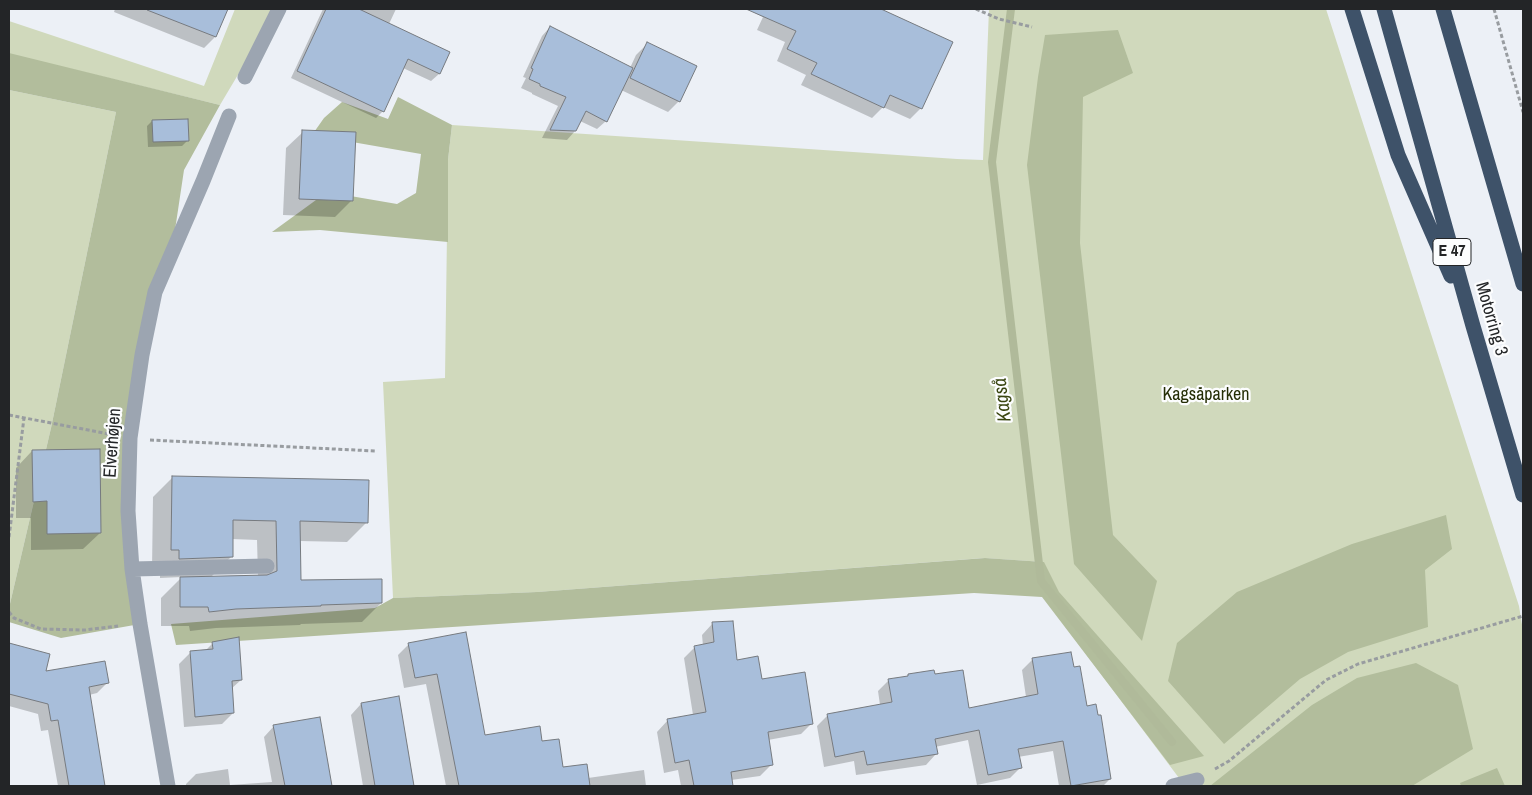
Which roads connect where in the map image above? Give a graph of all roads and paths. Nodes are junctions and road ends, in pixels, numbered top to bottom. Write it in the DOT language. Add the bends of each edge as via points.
graph roads {
  1 [pos="279,9"];
  2 [pos="976,9"];
  3 [pos="1352,9"];
  4 [pos="1384,9"];
  5 [pos="1443,9"];
  6 [pos="1494,9"];
  7 [pos="1032,27"];
  8 [pos="245,77"];
  9 [pos="1523,112"];
  10 [pos="229,116"];
  11 [pos="1523,284"];
  12 [pos="1473,326"];
  13 [pos="9,415"];
  14 [pos="24,418"];
  15 [pos="130,438"];
  16 [pos="375,451"];
  17 [pos="1523,495"];
  18 [pos="9,537"];
  19 [pos="267,566"];
  20 [pos="132,568"];
  21 [pos="9,612"];
  22 [pos="1523,616"];
  23 [pos="140,624"];
  24 [pos="1229,761"];
  25 [pos="1197,780"];
  26 [pos="168,786"];
  27 [pos="1173,786"];
  1 -- 8 [label="street"];
  2 -- 7 [label="path"];
  3 -- 12 [label="highway" via="1398,156"];
  4 -- 12 [label="highway, Motorring 3 / E 47"];
  5 -- 11 [label="highway"];
  6 -- 9 [label="path"];
  10 -- 15 [label="street, Elverhøjen" via="155,292"];
  12 -- 17 [label="highway, Motorring 3 / E 47"];
  13 -- 14 [label="path"];
  14 -- 15 [label="path"];
  14 -- 18 [label="path"];
  15 -- 16 [label="path"];
  15 -- 20 [label="street, Elverhøjen" via="128,511"];
  19 -- 20 [label="street"];
  20 -- 23 [label="street, Elverhøjen"];
  21 -- 23 [label="path" via="14,618 41,629 85,630"];
  22 -- 24 [label="path" via="1358,664 1326,680"];
  23 -- 26 [label="street, Elverhøjen"];
  25 -- 27 [label="street"];
}
